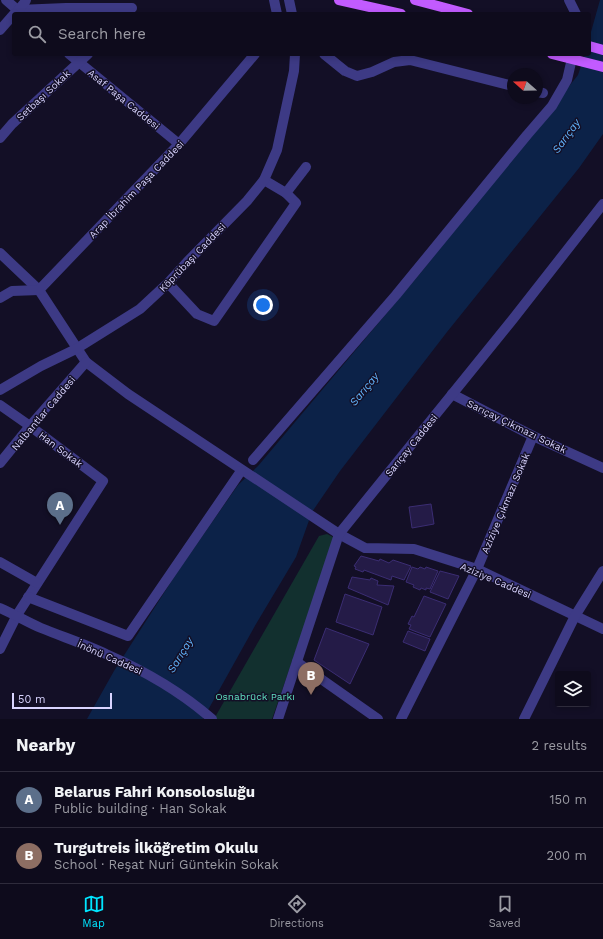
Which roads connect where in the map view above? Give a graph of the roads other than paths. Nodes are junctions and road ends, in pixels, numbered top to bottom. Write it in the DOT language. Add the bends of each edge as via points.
graph roads {
  1 [pos="6,0"];
  2 [pos="26,0"];
  3 [pos="274,0"];
  4 [pos="289,0"];
  5 [pos="339,0"];
  6 [pos="415,0"];
  7 [pos="569,0"];
  8 [pos="129,11"];
  9 [pos="16,12"];
  10 [pos="18,12"];
  11 [pos="27,12"];
  12 [pos="277,12"];
  13 [pos="292,12"];
  14 [pos="392,12"];
  15 [pos="460,12"];
  16 [pos="575,12"];
  17 [pos="12,18"];
  18 [pos="0,30"];
  19 [pos="591,47"];
  20 [pos="603,50"];
  21 [pos="71,56"];
  22 [pos="86,56"];
  23 [pos="253,56"];
  24 [pos="295,56"];
  25 [pos="326,56"];
  26 [pos="560,56"];
  27 [pos="572,56"];
  28 [pos="79,63"];
  29 [pos="603,67"];
  30 [pos="507,84"];
  31 [pos="0,138"];
  32 [pos="179,144"];
  33 [pos="306,167"];
  34 [pos="264,180"];
  35 [pos="286,193"];
  36 [pos="602,207"];
  37 [pos="0,253"];
  38 [pos="168,283"];
  39 [pos="39,290"];
  40 [pos="0,298"];
  41 [pos="76,349"];
  42 [pos="86,362"];
  43 [pos="0,390"];
  44 [pos="452,394"];
  45 [pos="0,405"];
  46 [pos="30,426"];
  47 [pos="533,436"];
  48 [pos="253,460"];
  49 [pos="0,463"];
  50 [pos="603,468"];
  51 [pos="241,471"];
  52 [pos="339,534"];
  53 [pos="0,562"];
  54 [pos="477,569"];
  55 [pos="603,571"];
  56 [pos="37,583"];
  57 [pos="28,597"];
  58 [pos="0,608"];
  59 [pos="16,616"];
  60 [pos="576,616"];
  61 [pos="603,629"];
  62 [pos="0,649"];
  63 [pos="297,662"];
  64 [pos="212,719"];
  65 [pos="278,719"];
  66 [pos="378,719"];
  67 [pos="401,719"];
  68 [pos="524,719"];
  1 -- 9 [label="street"];
  2 -- 10 [label="street"];
  3 -- 12 [label="street"];
  4 -- 13 [label="street"];
  5 -- 14 [label="main road"];
  6 -- 15 [label="main road"];
  7 -- 16 [label="street"];
  8 -- 11 [label="street" via="66,8"];
  17 -- 18 [label="street"];
  19 -- 20 [label="main road"];
  21 -- 28 [label="street, Asaf Paşa Caddesi"];
  22 -- 28 [label="street, Setbaşı Sokak"];
  23 -- 32 [label="street, Arap İbrahim Paşa Caddesi"];
  24 -- 34 [label="street, Köprübaşı Caddesi" via="277,150"];
  25 -- 30 [label="street" via="345,71 357,76 394,62 410,60"];
  26 -- 29 [label="main road, bridge"];
  27 -- 48 [label="street" via="567,80 552,106 396,295"];
  28 -- 31 [label="street, Setbaşı Sokak"];
  28 -- 32 [label="street, Asaf Paşa Caddesi"];
  32 -- 39 [label="street, Arap İbrahim Paşa Caddesi"];
  33 -- 35 [label="street"];
  34 -- 35 [label="street"];
  34 -- 38 [label="street, Köprübaşı Caddesi"];
  35 -- 38 [label="street" via="296,203 214,321 197,314"];
  36 -- 44 [label="street, Sarıçay Caddesi"];
  37 -- 39 [label="street, Aziziye Caddesi"];
  38 -- 41 [label="street, Köprübaşı Caddesi" via="140,309"];
  39 -- 40 [label="street" via="12,291"];
  39 -- 41 [label="street, Aziziye Caddesi"];
  41 -- 42 [label="street, Aziziye Caddesi"];
  41 -- 43 [label="street, Köprübaşı Caddesi"];
  42 -- 46 [label="street, Nalbantlar Caddesi"];
  42 -- 52 [label="street, Aziziye Caddesi" via="134,398"];
  44 -- 47 [label="street, Sarıçay Çıkmazı Sokak"];
  44 -- 52 [label="street, Sarıçay Caddesi"];
  45 -- 46 [label="street, Han Sokak"];
  46 -- 49 [label="street, Nalbantlar Caddesi"];
  46 -- 56 [label="street, Han Sokak" via="103,481"];
  47 -- 50 [label="street, Sarıçay Çıkmazı Sokak"];
  47 -- 54 [label="street, Aziziye Çıkmazı Sokak"];
  51 -- 57 [label="street" via="128,636"];
  52 -- 54 [label="street, Aziziye Caddesi" via="365,548 414,549"];
  52 -- 63 [label="street, Sarıçay Caddesi"];
  53 -- 56 [label="street"];
  54 -- 60 [label="street, Aziziye Caddesi"];
  54 -- 67 [label="street, Aziziye Çıkmazı Sokak"];
  55 -- 60 [label="street"];
  56 -- 57 [label="street"];
  57 -- 59 [label="street"];
  58 -- 59 [label="street, İnönü Caddesi"];
  59 -- 62 [label="street"];
  59 -- 64 [label="street, İnönü Caddesi" via="106,653 144,672 188,699"];
  60 -- 61 [label="street, Aziziye Caddesi"];
  60 -- 68 [label="street"];
  63 -- 65 [label="street, Sarıçay Caddesi"];
  63 -- 66 [label="street"];
}
